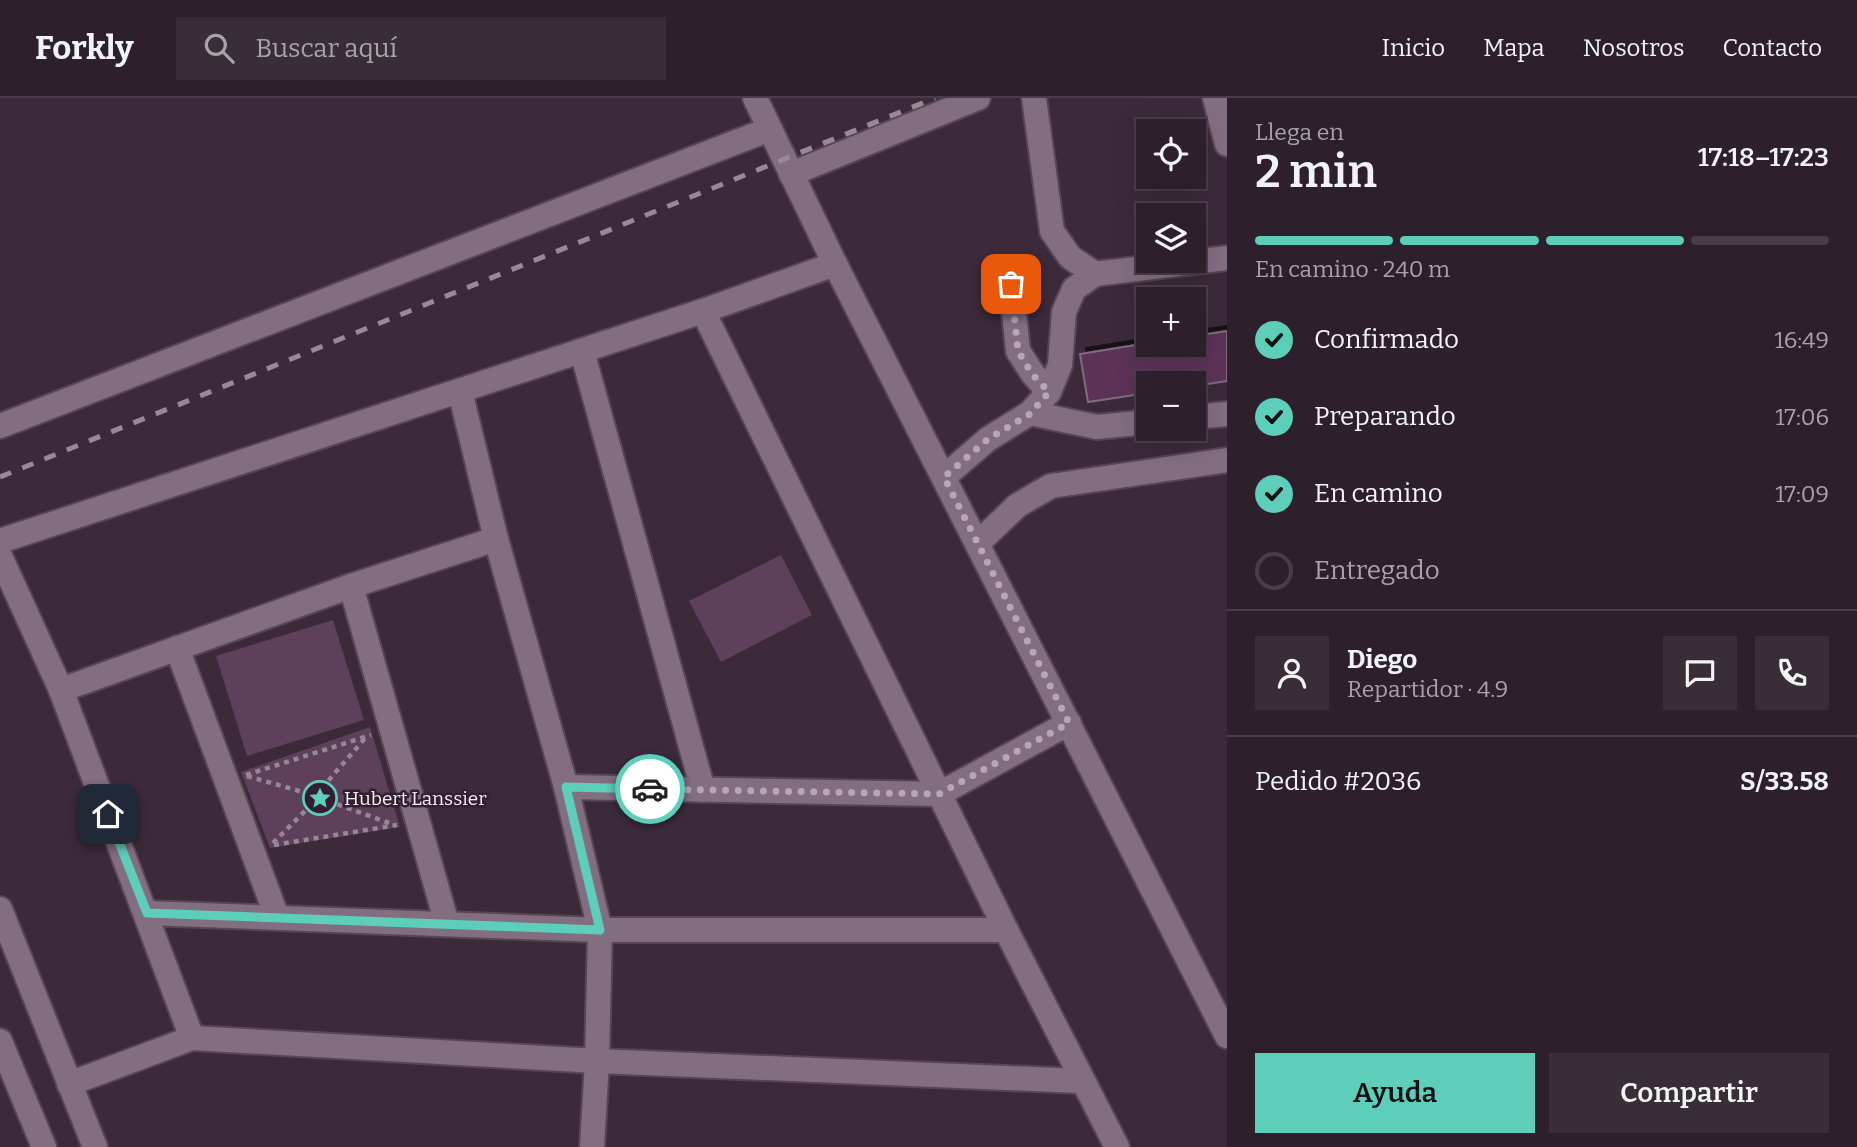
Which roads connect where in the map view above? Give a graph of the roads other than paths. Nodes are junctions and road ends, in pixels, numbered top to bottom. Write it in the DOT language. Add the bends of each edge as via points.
graph roads {
  1 [pos="755,98"];
  2 [pos="978,98"];
  3 [pos="1034,98"];
  4 [pos="1215,98"];
  5 [pos="770,129"];
  6 [pos="1227,144"];
  7 [pos="791,174"];
  8 [pos="1227,258"];
  9 [pos="835,264"];
  10 [pos="1096,274"];
  11 [pos="1011,284"];
  12 [pos="703,311"];
  13 [pos="582,351"];
  14 [pos="460,391"];
  15 [pos="1049,392"];
  16 [pos="1030,414"];
  17 [pos="1227,414"];
  18 [pos="1206,416"];
  19 [pos="1136,423"];
  20 [pos="0,426"];
  21 [pos="1227,460"];
  22 [pos="944,477"];
  23 [pos="496,539"];
  24 [pos="0,541"];
  25 [pos="978,543"];
  26 [pos="0,556"];
  27 [pos="351,586"];
  28 [pos="177,648"];
  29 [pos="61,690"];
  30 [pos="1069,723"];
  31 [pos="566,787"];
  32 [pos="703,790"];
  33 [pos="939,794"];
  34 [pos="0,909"];
  35 [pos="147,913"];
  36 [pos="277,917"];
  37 [pos="447,924"];
  38 [pos="600,930"];
  39 [pos="1006,930"];
  40 [pos="1227,1036"];
  41 [pos="192,1038"];
  42 [pos="0,1041"];
  43 [pos="597,1061"];
  44 [pos="1082,1081"];
  45 [pos="69,1084"];
  46 [pos="44,1147"];
  47 [pos="95,1147"];
  48 [pos="592,1147"];
  49 [pos="1117,1147"];
  1 -- 5 [label="street"];
  2 -- 7 [label="street"];
  3 -- 10 [label="street" via="1052,231 1070,257"];
  4 -- 6 [label="street"];
  5 -- 7 [label="street"];
  5 -- 20 [label="street"];
  7 -- 9 [label="street"];
  8 -- 10 [label="street"];
  9 -- 12 [label="street"];
  9 -- 22 [label="street"];
  10 -- 15 [label="street" via="1074,289 1064,312 1060,365"];
  11 -- 15 [label="street" via="1018,351"];
  12 -- 13 [label="street"];
  12 -- 33 [label="street"];
  13 -- 14 [label="street"];
  13 -- 32 [label="street"];
  14 -- 23 [label="street"];
  14 -- 24 [label="street"];
  15 -- 16 [label="street"];
  16 -- 19 [label="street" via="1097,427"];
  16 -- 22 [label="street" via="988,439"];
  17 -- 18 [label="street"];
  21 -- 25 [label="street" via="1051,486 1018,505"];
  22 -- 25 [label="street"];
  23 -- 27 [label="street"];
  23 -- 31 [label="street"];
  25 -- 30 [label="street"];
  26 -- 29 [label="street"];
  27 -- 28 [label="street"];
  27 -- 37 [label="street" via="391,728 406,823"];
  28 -- 29 [label="street"];
  28 -- 36 [label="street" via="236,778"];
  29 -- 35 [label="street"];
  30 -- 33 [label="street"];
  30 -- 40 [label="street"];
  31 -- 32 [label="street"];
  31 -- 38 [label="street"];
  32 -- 33 [label="street"];
  33 -- 39 [label="street"];
  34 -- 45 [label="street"];
  35 -- 36 [label="street"];
  35 -- 41 [label="street"];
  36 -- 37 [label="street"];
  37 -- 38 [label="street"];
  38 -- 39 [label="street"];
  38 -- 43 [label="street"];
  39 -- 44 [label="street"];
  41 -- 43 [label="street"];
  41 -- 45 [label="street"];
  42 -- 46 [label="street"];
  43 -- 44 [label="street"];
  43 -- 48 [label="street"];
  44 -- 49 [label="street"];
  45 -- 47 [label="street"];
}
